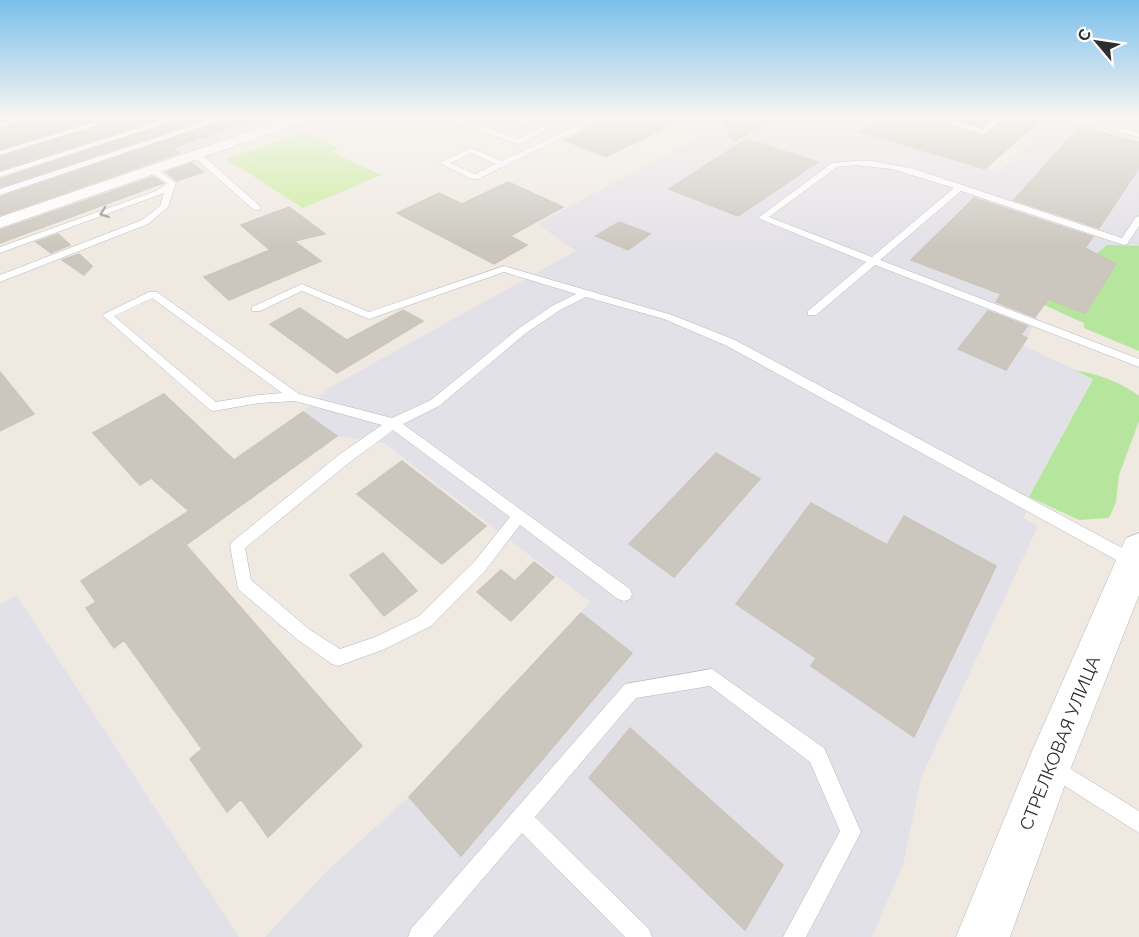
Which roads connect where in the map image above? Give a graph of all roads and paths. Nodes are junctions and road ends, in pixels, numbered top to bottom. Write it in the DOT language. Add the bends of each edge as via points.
graph roads {
  1 [pos="45,161"];
  2 [pos="95,161"];
  3 [pos="178,161"];
  4 [pos="204,161"];
  5 [pos="448,161"];
  6 [pos="495,161"];
  7 [pos="509,161"];
  8 [pos="502,164"];
  9 [pos="153,170"];
  10 [pos="0,175"];
  11 [pos="172,183"];
  12 [pos="959,188"];
  13 [pos="0,192"];
  14 [pos="257,208"];
  15 [pos="1139,219"];
  16 [pos="0,223"];
  17 [pos="0,250"];
  18 [pos="874,261"];
  19 [pos="0,279"];
  20 [pos="585,293"];
  21 [pos="256,309"];
  22 [pos="812,313"];
  23 [pos="1139,363"];
  24 [pos="295,398"];
  25 [pos="393,423"];
  26 [pos="518,517"];
  27 [pos="1137,556"];
  28 [pos="624,594"];
  29 [pos="1049,765"];
  30 [pos="521,818"];
  31 [pos="1139,823"];
  32 [pos="990,933"];
  33 [pos="419,937"];
  34 [pos="641,937"];
  35 [pos="794,937"];
  1 -- 10 [label="lane"];
  2 -- 13 [label="lane"];
  3 -- 9 [label="street"];
  4 -- 14 [label="lane"];
  5 -- 8 [label="lane" via="443,163 475,177"];
  6 -- 8 [label="lane"];
  7 -- 8 [label="lane"];
  9 -- 11 [label="lane"];
  9 -- 16 [label="street"];
  11 -- 17 [label="lane, one-way" via="159,193"];
  11 -- 19 [label="lane" via="164,207 145,222"];
  12 -- 15 [label="lane" via="1124,242"];
  12 -- 18 [label="lane"];
  12 -- 18 [label="lane" via="926,175 882,165 846,163 835,165 762,218"];
  18 -- 22 [label="lane"];
  18 -- 23 [label="lane"];
  20 -- 21 [label="lane" via="504,269 369,316 302,287"];
  20 -- 25 [label="lane" via="522,331 435,403"];
  20 -- 27 [label="lane" via="668,317 731,344"];
  24 -- 24 [label="lane" via="153,294 107,315 214,407"];
  24 -- 25 [label="lane"];
  25 -- 26 [label="lane"];
  25 -- 26 [label="lane" via="237,546 244,584 304,635 338,658 425,621 479,567"];
  26 -- 28 [label="lane"];
  27 -- 29 [label="street, СТРЕЛКОВАЯ УЛИЦА"];
  29 -- 31 [label="lane"];
  29 -- 32 [label="street, СТРЕЛКОВАЯ УЛИЦА"];
  30 -- 33 [label="lane"];
  30 -- 34 [label="lane"];
  30 -- 35 [label="lane" via="631,690 712,677 817,755 851,832"];
}
